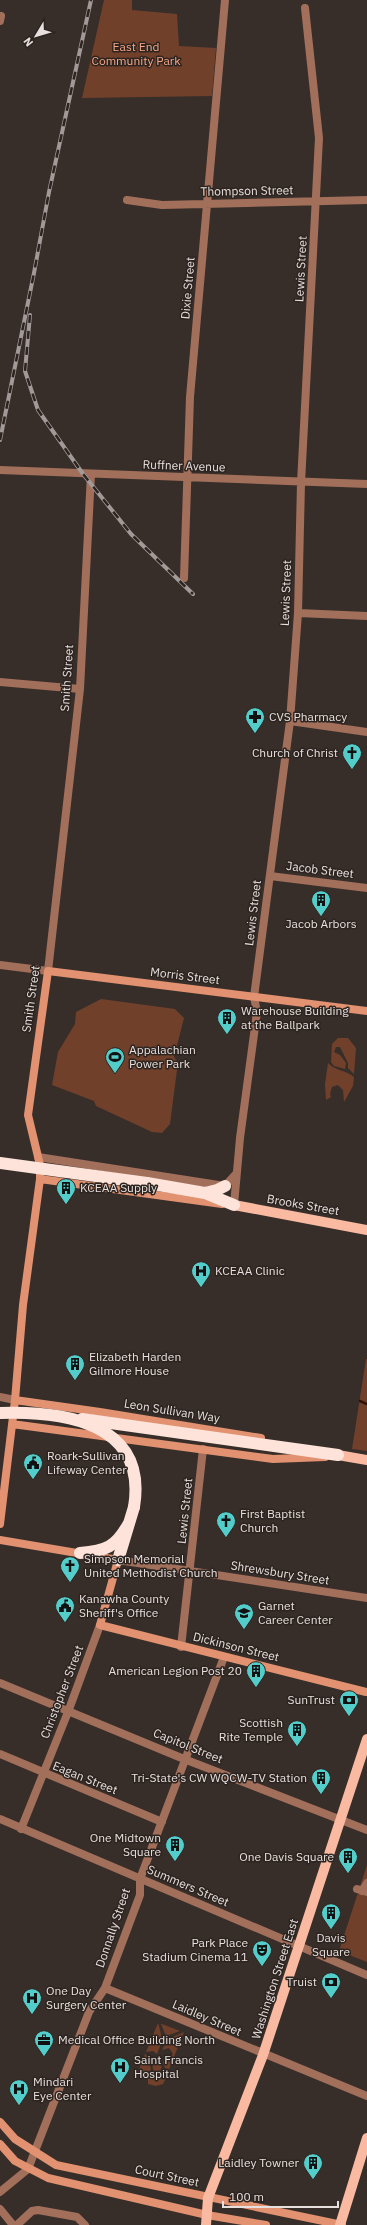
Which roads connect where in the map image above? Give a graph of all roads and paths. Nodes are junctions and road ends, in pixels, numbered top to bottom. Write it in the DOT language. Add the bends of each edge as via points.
graph roads {
  1 [pos="225,0"];
  2 [pos="305,8"];
  3 [pos="127,200"];
  4 [pos="367,200"];
  5 [pos="317,201"];
  6 [pos="208,203"];
  7 [pos="0,470"];
  8 [pos="90,474"];
  9 [pos="186,479"];
  10 [pos="301,483"];
  11 [pos="367,484"];
  12 [pos="184,578"];
  13 [pos="298,613"];
  14 [pos="367,616"];
  15 [pos="0,682"];
  16 [pos="80,689"];
  17 [pos="290,721"];
  18 [pos="367,732"];
  19 [pos="270,876"];
  20 [pos="367,888"];
  21 [pos="0,965"];
  22 [pos="48,971"];
  23 [pos="254,996"];
  24 [pos="367,1011"];
  25 [pos="38,1157"];
  26 [pos="0,1163"];
  27 [pos="236,1174"];
  28 [pos="40,1179"];
  29 [pos="224,1186"];
  30 [pos="205,1193"];
  31 [pos="234,1206"];
  32 [pos="367,1230"];
  33 [pos="0,1398"];
  34 [pos="14,1400"];
  35 [pos="0,1407"];
  36 [pos="26,1412"];
  37 [pos="0,1413"];
  38 [pos="72,1418"];
  39 [pos="12,1424"];
  40 [pos="203,1449"];
  41 [pos="338,1455"];
  42 [pos="367,1460"];
  43 [pos="128,1523"];
  44 [pos="0,1524"];
  45 [pos="0,1540"];
  46 [pos="80,1553"];
  47 [pos="118,1560"];
  48 [pos="190,1571"];
  49 [pos="367,1598"];
  50 [pos="100,1625"];
  51 [pos="181,1647"];
  52 [pos="224,1657"];
  53 [pos="0,1683"];
  54 [pos="367,1692"];
  55 [pos="68,1712"];
  56 [pos="367,1739"];
  57 [pos="0,1754"];
  58 [pos="184,1759"];
  59 [pos="43,1774"];
  60 [pos="340,1818"];
  61 [pos="0,1819"];
  62 [pos="162,1822"];
  63 [pos="21,1829"];
  64 [pos="367,1830"];
  65 [pos="140,1879"];
  66 [pos="367,1883"];
  67 [pos="362,1891"];
  68 [pos="300,1946"];
  69 [pos="367,1975"];
  70 [pos="105,1988"];
  71 [pos="263,2055"];
  72 [pos="367,2096"];
  73 [pos="0,2122"];
  74 [pos="367,2138"];
  75 [pos="0,2144"];
  76 [pos="35,2153"];
  77 [pos="28,2169"];
  78 [pos="0,2192"];
  79 [pos="208,2198"];
  80 [pos="0,2209"];
  81 [pos="206,2220"];
  82 [pos="13,2225"];
  83 [pos="17,2225"];
  84 [pos="85,2225"];
  85 [pos="266,2225"];
  86 [pos="341,2225"];
  1 -- 6 [label="street, Dixie Street"];
  2 -- 5 [label="street, Lewis Street" via="319,138"];
  3 -- 6 [label="street, Thompson Street" via="162,205"];
  4 -- 5 [label="street, Thompson Street"];
  5 -- 6 [label="street, Thompson Street"];
  5 -- 10 [label="street, Lewis Street"];
  6 -- 9 [label="street, Dixie Street" via="190,398"];
  7 -- 8 [label="street, Ruffner Avenue"];
  8 -- 9 [label="street, Ruffner Avenue"];
  8 -- 16 [label="street, Smith Street"];
  9 -- 10 [label="street, Ruffner Avenue"];
  9 -- 12 [label="street, Dixie Street"];
  10 -- 11 [label="street, Ruffner Avenue"];
  10 -- 13 [label="street, Lewis Street"];
  13 -- 14 [label="street"];
  13 -- 17 [label="street, Lewis Street"];
  15 -- 16 [label="street"];
  16 -- 22 [label="street, Smith Street"];
  17 -- 18 [label="street"];
  17 -- 19 [label="street, Lewis Street"];
  19 -- 20 [label="street, Jacob Street"];
  19 -- 23 [label="street, Lewis Street"];
  21 -- 22 [label="street, Morris Street"];
  22 -- 23 [label="street, Morris Street"];
  22 -- 25 [label="street, Smith Street" via="28,1115"];
  23 -- 24 [label="street, Morris Street"];
  23 -- 27 [label="street, Lewis Street" via="257,1012"];
  25 -- 28 [label="street, Smith Street"];
  25 -- 29 [label="street"];
  26 -- 30 [label="highway, bridge"];
  27 -- 29 [label="street"];
  27 -- 31 [label="street, Lewis Street"];
  28 -- 31 [label="street"];
  28 -- 34 [label="street, Smith Street" via="23,1305"];
  29 -- 30 [label="highway"];
  30 -- 31 [label="highway"];
  31 -- 32 [label="main road, Brooks Street"];
  33 -- 34 [label="street, Leon Sullivan Way"];
  34 -- 39 [label="street, Smith Street"];
  34 -- 41 [label="street, Leon Sullivan Way" via="297,1444"];
  35 -- 36 [label="highway, bridge"];
  36 -- 37 [label="highway, bridge"];
  36 -- 38 [label="highway, bridge"];
  38 -- 41 [label="highway, bridge"];
  38 -- 43 [label="highway, bridge" via="102,1430 114,1438 125,1449 132,1462 136,1476 134,1506"];
  39 -- 40 [label="street, Leon Sullivan Way"];
  39 -- 44 [label="street, Smith Street"];
  40 -- 41 [label="street, Leon Sullivan Way" via="273,1459"];
  40 -- 48 [label="street, Lewis Street"];
  41 -- 42 [label="main road, Leon Sullivan Way"];
  43 -- 46 [label="highway" via="115,1544 103,1551"];
  43 -- 47 [label="highway"];
  45 -- 46 [label="street, Shrewsbury Street"];
  46 -- 47 [label="street, Shrewsbury Street"];
  47 -- 48 [label="street, Shrewsbury Street"];
  47 -- 50 [label="street, Christopher Street"];
  48 -- 49 [label="street, Shrewsbury Street"];
  48 -- 51 [label="street, Lewis Street"];
  50 -- 51 [label="street, Dickinson Street"];
  50 -- 55 [label="street, Christopher Street"];
  51 -- 52 [label="street, Dickinson Street"];
  52 -- 54 [label="street, Dickinson Street"];
  52 -- 58 [label="street, Donnally Street"];
  53 -- 55 [label="street, Capitol Street"];
  55 -- 58 [label="street, Capitol Street"];
  55 -- 59 [label="street, Christopher Street"];
  56 -- 60 [label="main road, Washington Street East"];
  57 -- 59 [label="street, Eagan Street"];
  58 -- 60 [label="street, Capitol Street"];
  58 -- 62 [label="street, Donnally Street"];
  59 -- 62 [label="street, Eagan Street"];
  59 -- 63 [label="street, Christopher Street"];
  60 -- 64 [label="street, Capitol Street"];
  60 -- 68 [label="main road, Washington Street East"];
  61 -- 63 [label="street, Summers Street"];
  62 -- 65 [label="street, Donnally Street"];
  63 -- 65 [label="street, Summers Street"];
  65 -- 68 [label="street, Summers Street"];
  65 -- 70 [label="street, Donnally Street" via="140,1895"];
  66 -- 67 [label="street"];
  68 -- 69 [label="street, Summers Street"];
  68 -- 71 [label="main road, Washington Street East"];
  70 -- 71 [label="street, Laidley Street"];
  70 -- 76 [label="street, Donnally Street" via="89,2012"];
  71 -- 72 [label="street, Laidley Street"];
  71 -- 79 [label="main road, Washington Street East"];
  73 -- 76 [label="street, Court Street" via="15,2139"];
  74 -- 86 [label="main road"];
  75 -- 77 [label="street" via="15,2161"];
  76 -- 77 [label="street, Donnally Street"];
  76 -- 79 [label="street, Court Street" via="56,2165"];
  77 -- 78 [label="street, Donnally Street"];
  77 -- 81 [label="street" via="48,2178"];
  79 -- 81 [label="main road, Washington Street East"];
  79 -- 86 [label="street, Court Street"];
  80 -- 82 [label="street"];
  81 -- 85 [label="street"];
  83 -- 84 [label="street" via="32,2211 38,2210 77,2217"];
}
